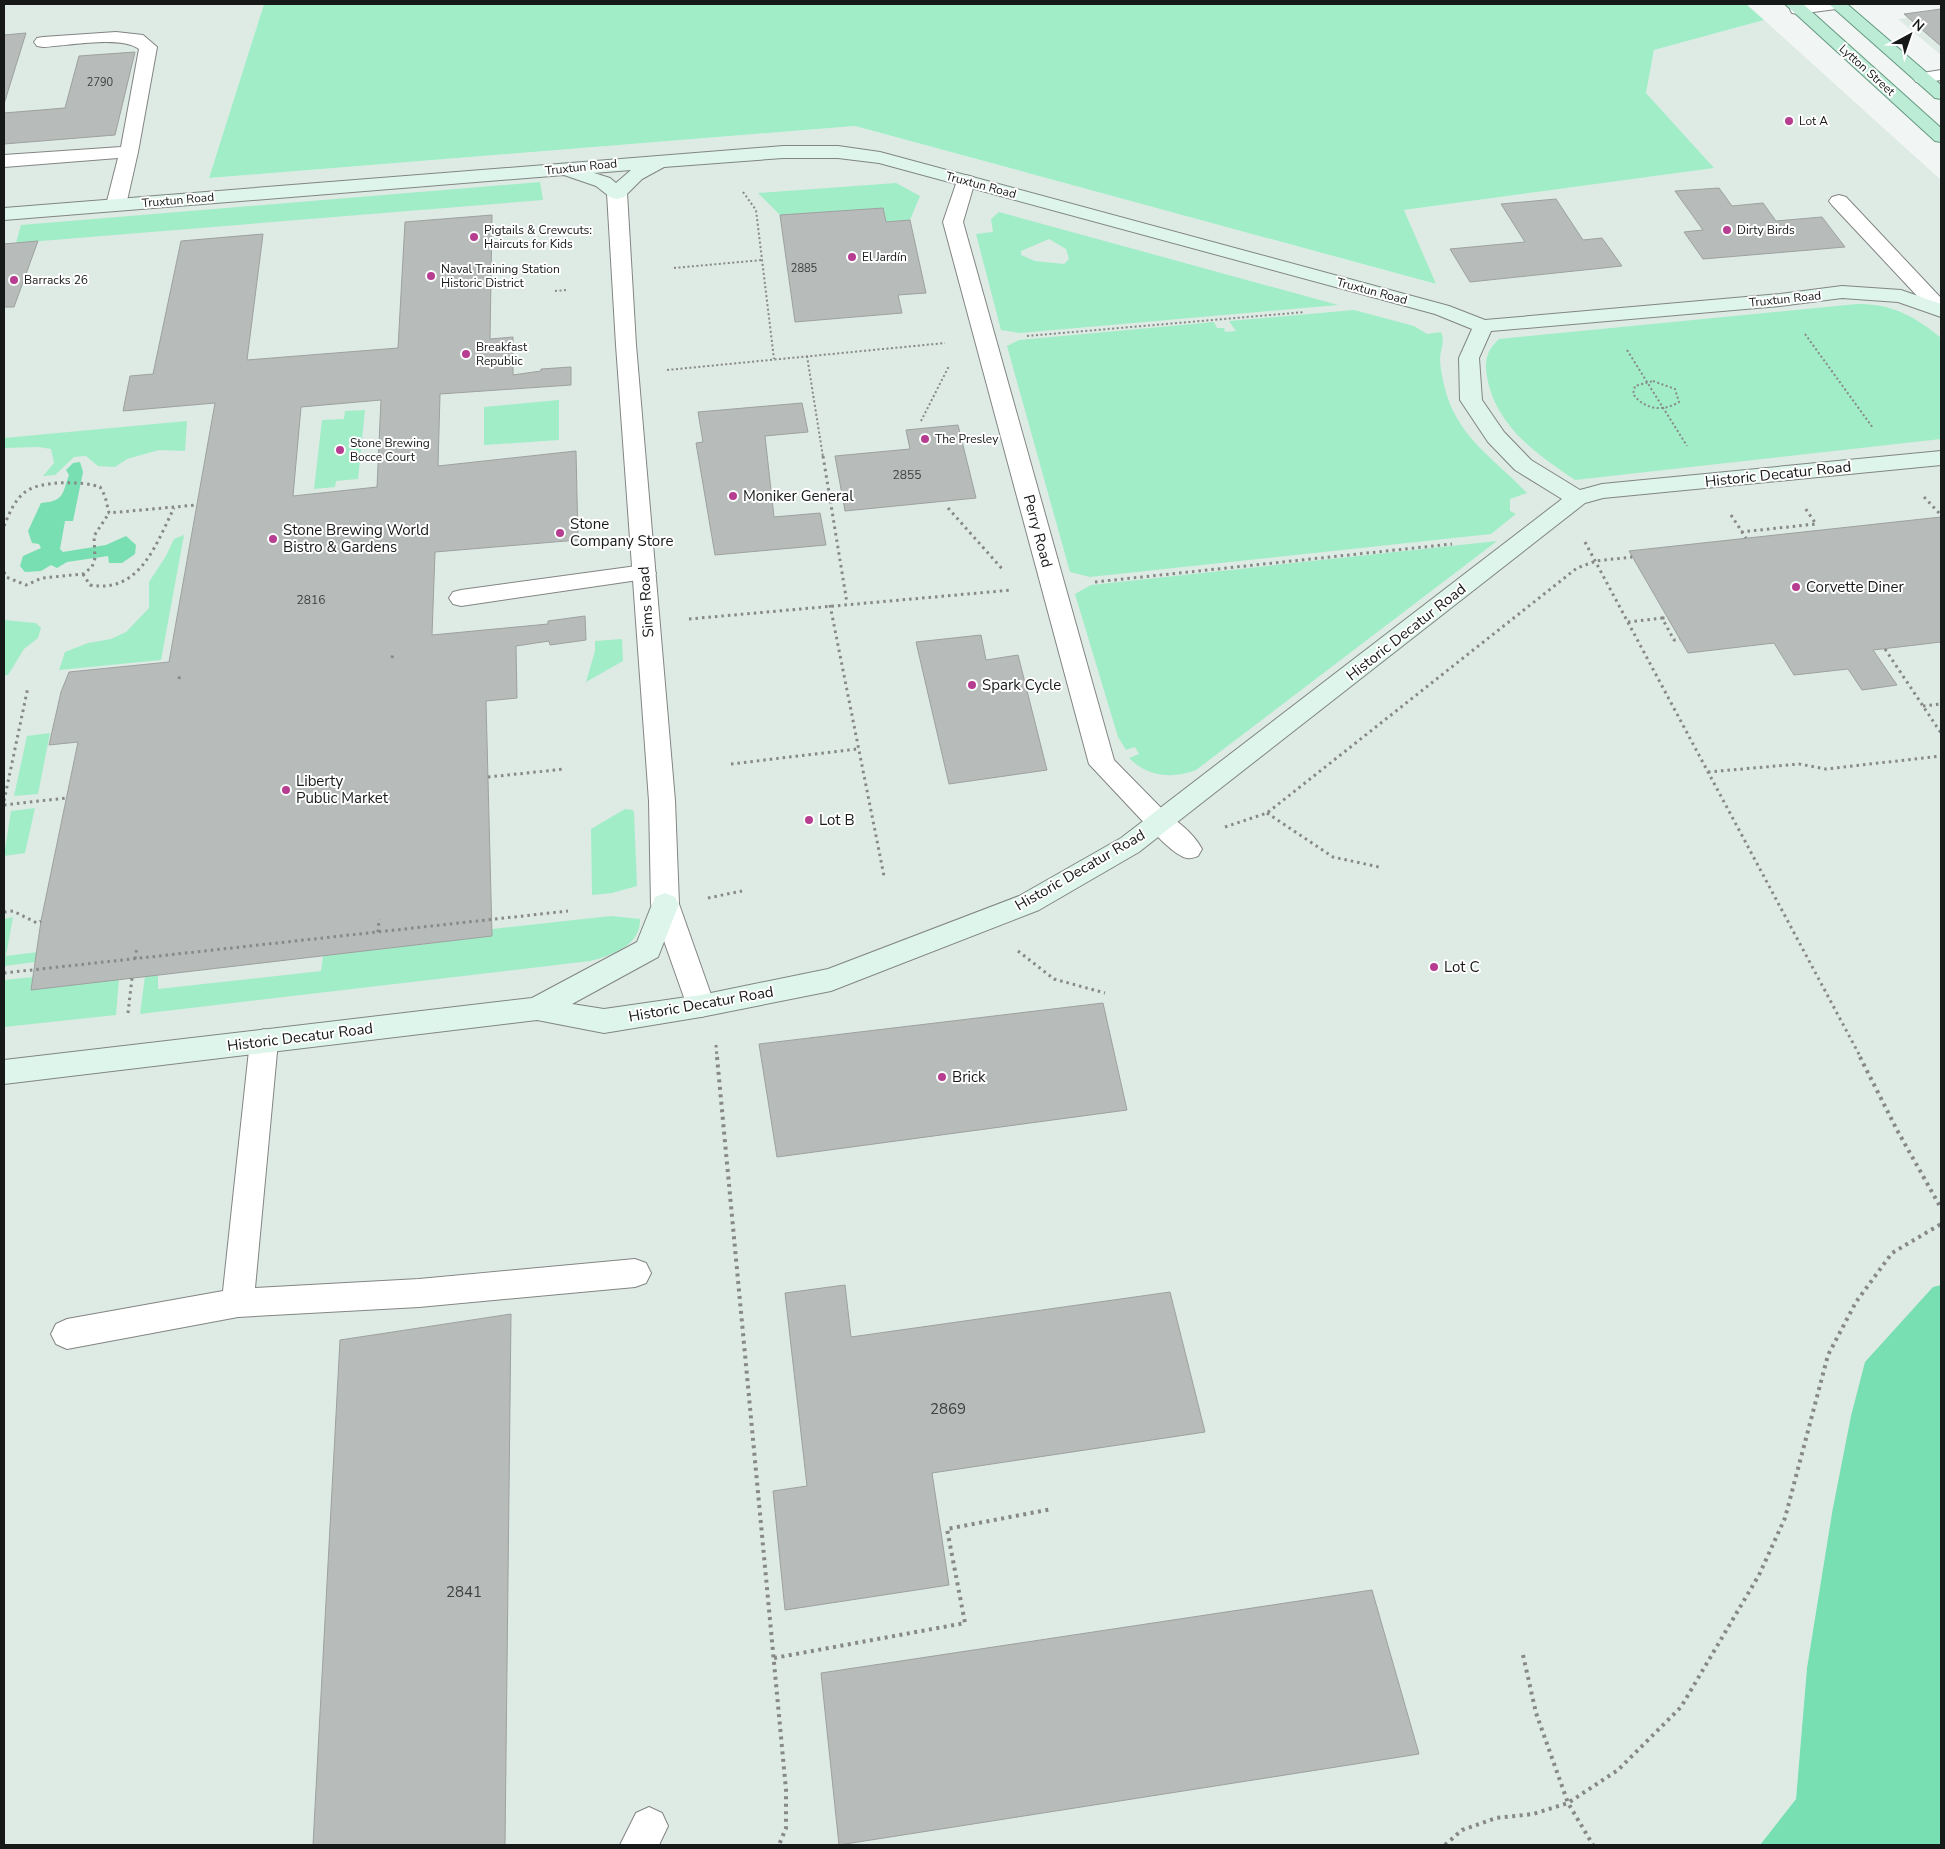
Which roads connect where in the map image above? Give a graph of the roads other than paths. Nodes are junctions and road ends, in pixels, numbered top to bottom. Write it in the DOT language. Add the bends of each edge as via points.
graph roads {
  1 [pos="1837,4"];
  2 [pos="1795,6"];
  3 [pos="43,42"];
  4 [pos="1941,75"];
  5 [pos="1922,78"];
  6 [pos="1941,94"];
  7 [pos="1941,137"];
  8 [pos="129,152"];
  9 [pos="4,161"];
  10 [pos="666,162"];
  11 [pos="560,170"];
  12 [pos="966,181"];
  13 [pos="617,193"];
  14 [pos="1839,201"];
  15 [pos="116,205"];
  16 [pos="4,214"];
  17 [pos="1941,311"];
  18 [pos="1482,326"];
  19 [pos="1941,458"];
  20 [pos="1577,498"];
  21 [pos="644,573"];
  22 [pos="461,598"];
  23 [pos="1159,822"];
  24 [pos="1189,849"];
  25 [pos="665,904"];
  26 [pos="700,1006"];
  27 [pos="537,1009"];
  28 [pos="264,1041"];
  29 [pos="4,1072"];
  30 [pos="635,1273"];
  31 [pos="238,1303"];
  32 [pos="67,1334"];
  1 -- 2 [label="street"];
  1 -- 5 [label="main road"];
  2 -- 7 [label="main road, Lytton Street"];
  3 -- 8 [label="street" via="137,39 148,47"];
  4 -- 5 [label="street"];
  5 -- 6 [label="main road"];
  8 -- 9 [label="street"];
  8 -- 15 [label="street"];
  10 -- 11 [label="street, Truxtun Road"];
  10 -- 12 [label="street, Truxtun Road" via="783,152 838,152 880,158"];
  10 -- 13 [label="street" via="635,175"];
  11 -- 13 [label="street" via="594,178"];
  11 -- 15 [label="street, Truxtun Road"];
  12 -- 18 [label="street, Truxtun Road" via="1442,310"];
  12 -- 23 [label="street, Perry Road" via="953,222 1102,764"];
  13 -- 21 [label="street, Sims Road"];
  14 -- 17 [label="street"];
  15 -- 16 [label="street, Truxtun Road"];
  17 -- 18 [label="street, Truxtun Road" via="1901,296 1842,292"];
  18 -- 20 [label="street" via="1469,358 1472,400 1496,438 1523,465"];
  19 -- 20 [label="street, Historic Decatur Road" via="1602,491"];
  20 -- 23 [label="street, Historic Decatur Road"];
  21 -- 22 [label="street"];
  21 -- 25 [label="street, Sims Road" via="662,801"];
  23 -- 24 [label="street, Perry Road"];
  23 -- 26 [label="street, Historic Decatur Road" via="1130,845 1020,906 831,980"];
  25 -- 26 [label="street, Sims Road"];
  25 -- 27 [label="street" via="648,949"];
  26 -- 27 [label="street, Historic Decatur Road" via="604,1021"];
  27 -- 28 [label="street, Historic Decatur Road"];
  28 -- 29 [label="street, Historic Decatur Road"];
  28 -- 31 [label="street"];
  30 -- 31 [label="street" via="419,1293"];
  31 -- 32 [label="street"];
}
